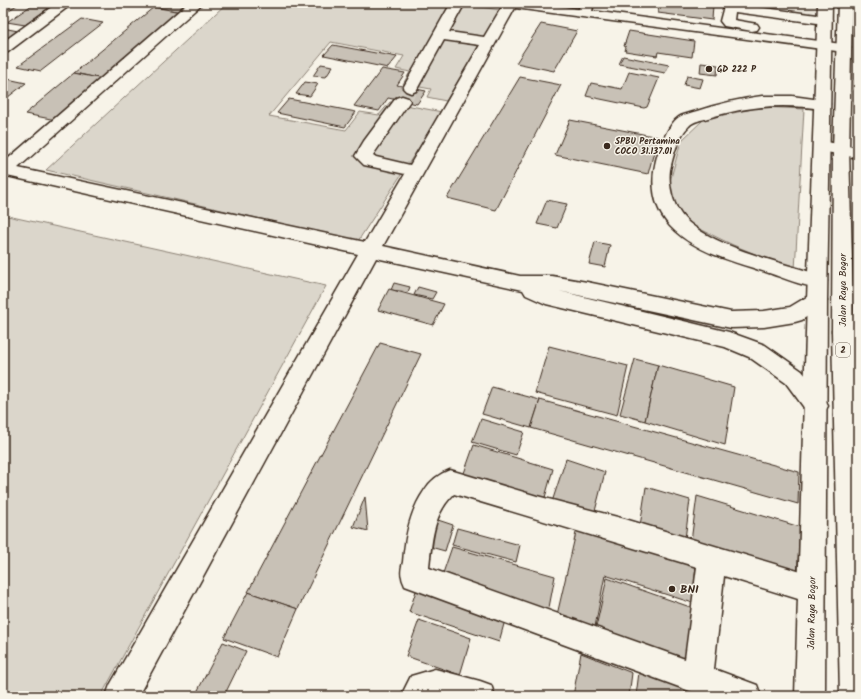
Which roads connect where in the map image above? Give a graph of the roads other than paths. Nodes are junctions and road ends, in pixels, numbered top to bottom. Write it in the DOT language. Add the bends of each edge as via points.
graph roads {
  1 [pos="66,3"];
  2 [pos="196,3"];
  3 [pos="458,3"];
  4 [pos="508,3"];
  5 [pos="845,3"];
  6 [pos="511,4"];
  7 [pos="585,8"];
  8 [pos="829,31"];
  9 [pos="440,35"];
  10 [pos="489,42"];
  11 [pos="3,49"];
  12 [pos="832,106"];
  13 [pos="840,150"];
  14 [pos="4,171"];
  15 [pos="414,171"];
  16 [pos="370,251"];
  17 [pos="843,287"];
  18 [pos="817,291"];
  19 [pos="730,330"];
  20 [pos="850,333"];
  21 [pos="816,406"];
  22 [pos="845,412"];
  23 [pos="712,559"];
  24 [pos="811,589"];
  25 [pos="698,679"];
  26 [pos="121,696"];
  27 [pos="416,696"];
  28 [pos="480,696"];
  29 [pos="746,696"];
  30 [pos="810,696"];
  31 [pos="855,696"];
  1 -- 11 [label="main road"];
  2 -- 14 [label="main road"];
  3 -- 9 [label="main road"];
  4 -- 6 [label="main road"];
  5 -- 8 [label="main road, Jalan Raya Bogor / 2"];
  6 -- 7 [label="main road"];
  6 -- 10 [label="main road"];
  7 -- 8 [label="main road"];
  8 -- 8 [label="main road" via="734,24 727,21 728,11 734,8"];
  8 -- 12 [label="main road, Jalan Raya Bogor / 2"];
  9 -- 10 [label="main road"];
  9 -- 15 [label="main road" via="406,94 364,156 370,161"];
  10 -- 15 [label="main road"];
  12 -- 13 [label="main road, Jalan Raya Bogor / 2"];
  12 -- 18 [label="main road" via="801,100 744,102 684,121 667,149 660,171 668,211 692,235"];
  13 -- 17 [label="main road, Jalan Raya Bogor / 2"];
  13 -- 18 [label="main road, Jalan Raya Bogor / 2"];
  14 -- 16 [label="main road"];
  15 -- 16 [label="main road"];
  16 -- 19 [label="main road" via="520,283 546,296"];
  16 -- 26 [label="main road"];
  17 -- 18 [label="main road"];
  17 -- 20 [label="main road, Jalan Raya Bogor / 2"];
  18 -- 19 [label="main road" via="795,314 764,319"];
  18 -- 21 [label="main road, Jalan Raya Bogor / 2"];
  19 -- 21 [label="main road" via="794,377"];
  20 -- 22 [label="main road, Jalan Raya Bogor / 2"];
  21 -- 22 [label="main road"];
  21 -- 24 [label="main road, Jalan Raya Bogor / 2"];
  22 -- 31 [label="main road, Jalan Raya Bogor / 2"];
  23 -- 24 [label="main road"];
  23 -- 25 [label="main road"];
  23 -- 25 [label="main road" via="450,481 431,500 417,549 415,576"];
  24 -- 30 [label="main road, Jalan Raya Bogor / 2"];
  25 -- 29 [label="main road"];
  27 -- 28 [label="main road" via="422,687 435,684"];
}
